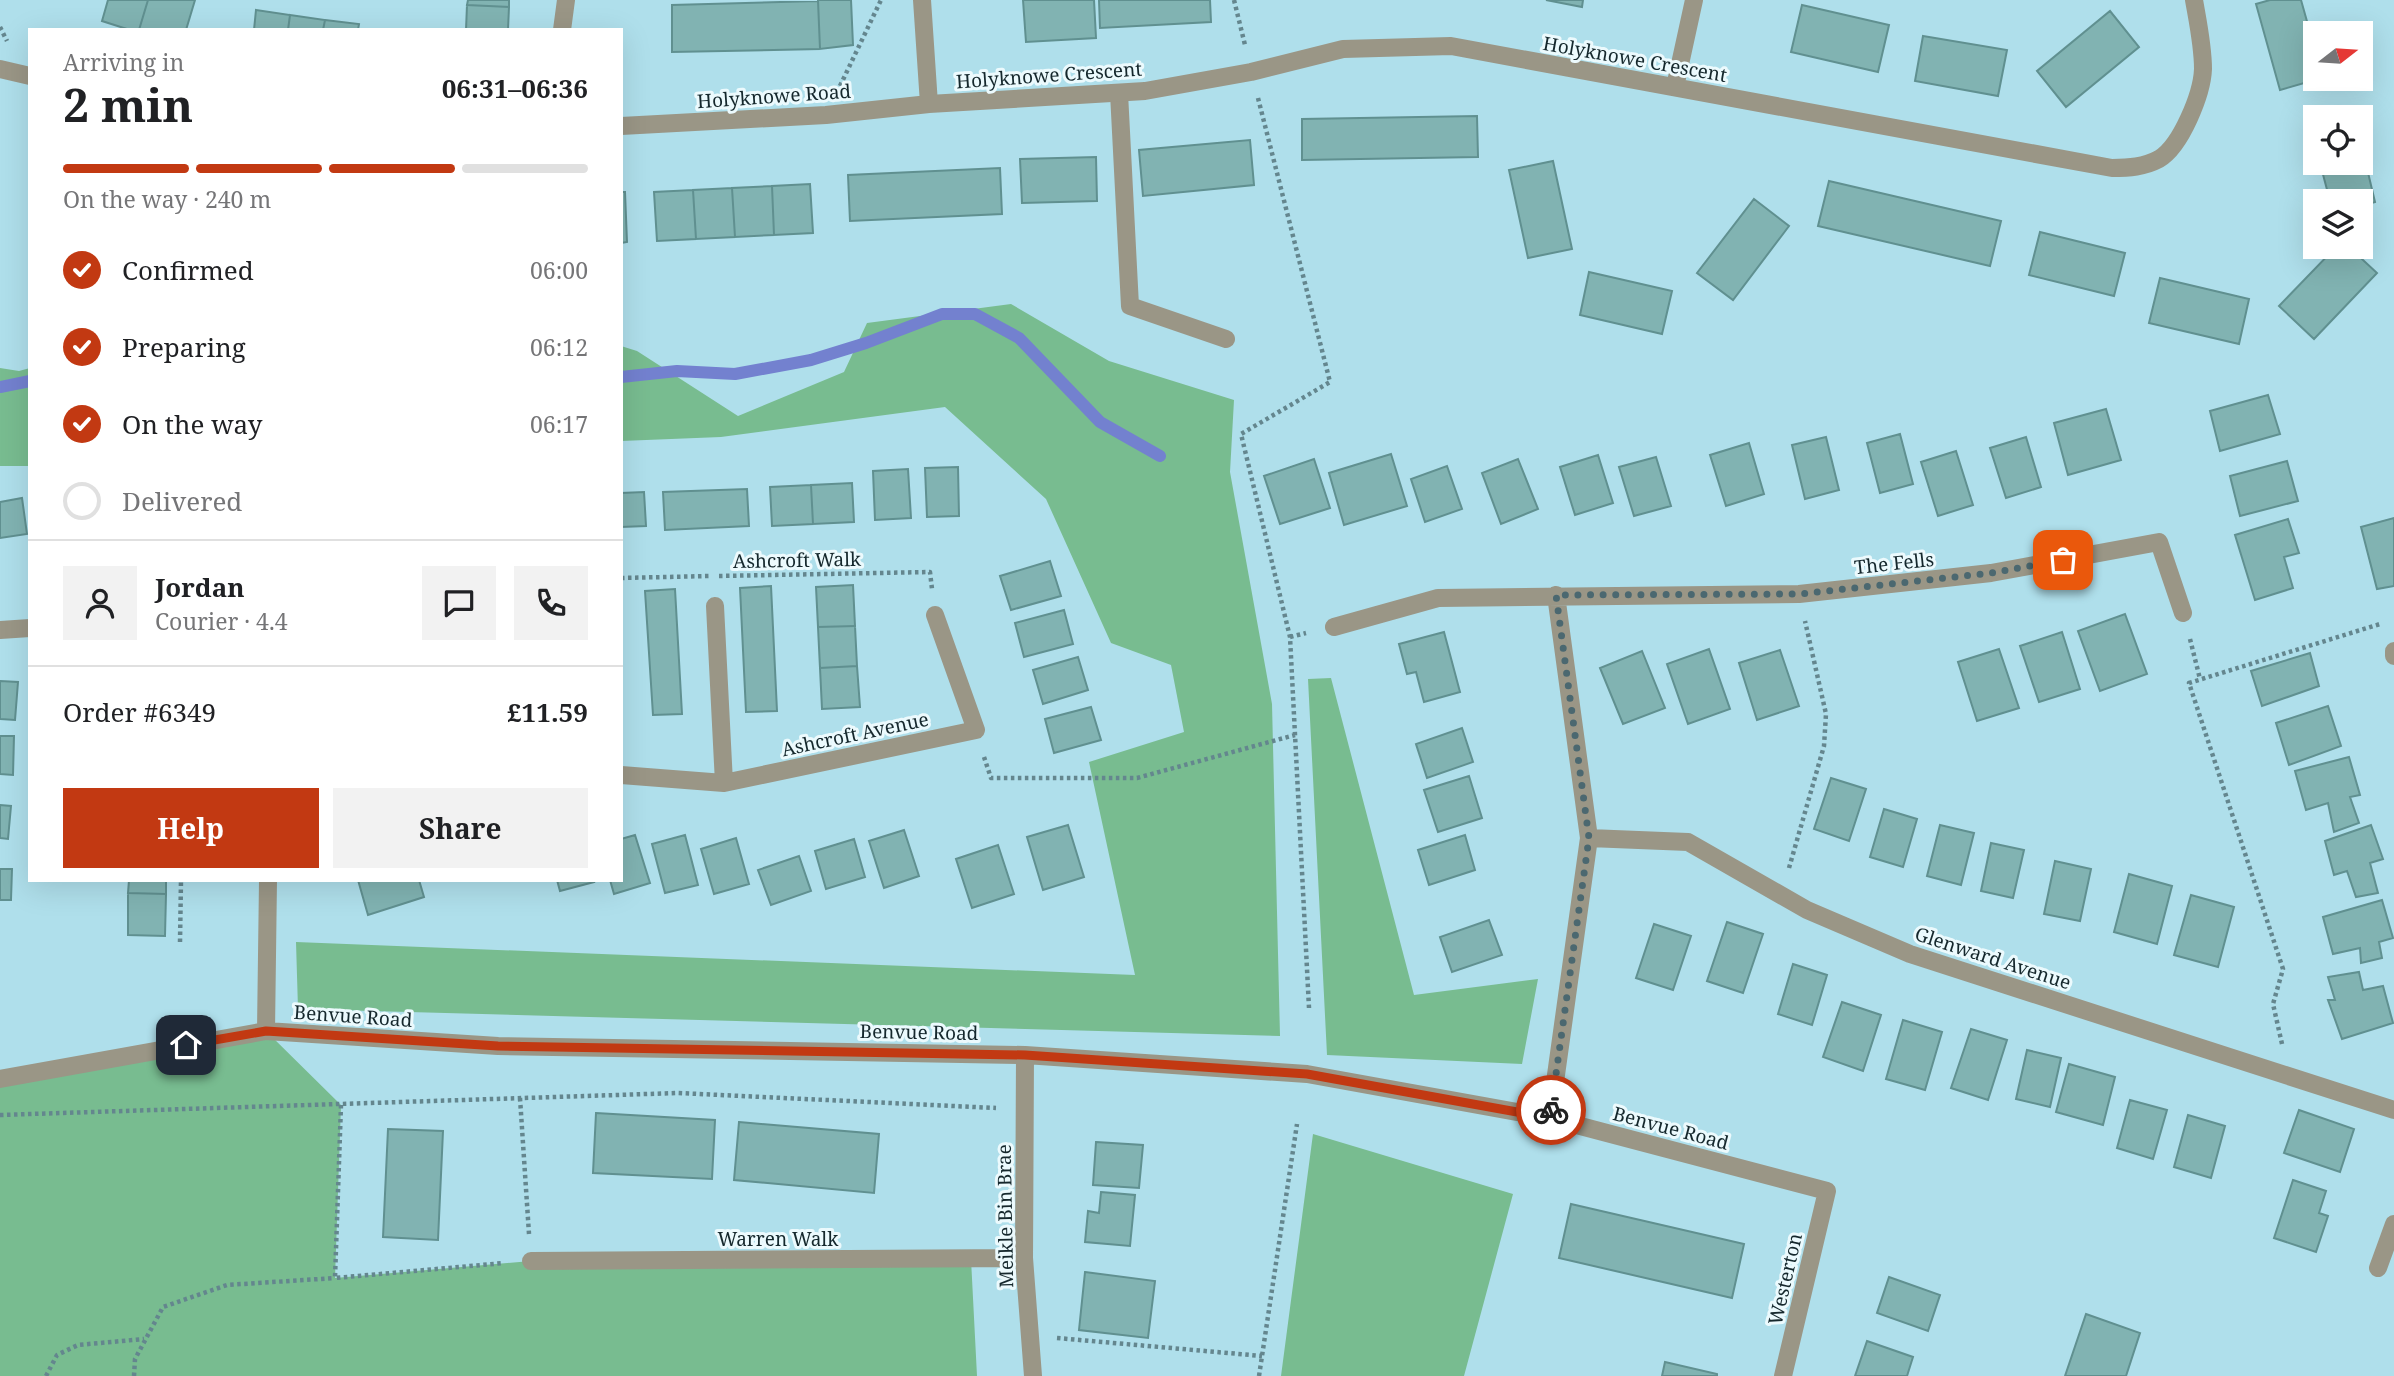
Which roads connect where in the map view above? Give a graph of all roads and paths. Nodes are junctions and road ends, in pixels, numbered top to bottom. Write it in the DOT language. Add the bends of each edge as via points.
graph roads {
  1 [pos="566,0"];
  2 [pos="881,0"];
  3 [pos="922,0"];
  4 [pos="1234,0"];
  5 [pos="1694,0"];
  6 [pos="2194,0"];
  7 [pos="562,28"];
  8 [pos="0,69"];
  9 [pos="1251,72"];
  10 [pos="28,76"];
  11 [pos="1675,87"];
  12 [pos="1119,93"];
  13 [pos="929,104"];
  14 [pos="826,115"];
  15 [pos="623,126"];
  16 [pos="1226,339"];
  17 [pos="623,578"];
  18 [pos="1799,594"];
  19 [pos="1556,595"];
  20 [pos="715,606"];
  21 [pos="2183,613"];
  22 [pos="935,615"];
  23 [pos="1334,627"];
  24 [pos="28,628"];
  25 [pos="0,630"];
  26 [pos="2393,652"];
  27 [pos="2200,679"];
  28 [pos="976,730"];
  29 [pos="1295,736"];
  30 [pos="623,775"];
  31 [pos="724,783"];
  32 [pos="1589,838"];
  33 [pos="181,882"];
  34 [pos="268,882"];
  35 [pos="1781,895"];
  36 [pos="180,942"];
  37 [pos="1309,1008"];
  38 [pos="266,1031"];
  39 [pos="1025,1055"];
  40 [pos="2288,1076"];
  41 [pos="0,1079"];
  42 [pos="520,1098"];
  43 [pos="341,1105"];
  44 [pos="1025,1110"];
  45 [pos="2394,1110"];
  46 [pos="0,1115"];
  47 [pos="1550,1118"];
  48 [pos="1297,1124"];
  49 [pos="1827,1191"];
  50 [pos="2394,1224"];
  51 [pos="1024,1258"];
  52 [pos="531,1261"];
  53 [pos="2378,1268"];
  54 [pos="335,1278"];
  55 [pos="1032,1336"];
  56 [pos="145,1339"];
  57 [pos="1262,1356"];
  58 [pos="46,1376"];
  59 [pos="134,1376"];
  60 [pos="1033,1376"];
  61 [pos="1259,1376"];
  62 [pos="1783,1376"];
  1 -- 7 [label="street"];
  2 -- 14 [label="path"];
  3 -- 13 [label="street"];
  4 -- 9 [label="path"];
  5 -- 11 [label="street"];
  6 -- 11 [label="street, Holyknowe Crescent" via="2203,71 2194,106 2182,133 2161,158 2134,168 2112,168"];
  8 -- 10 [label="street"];
  9 -- 11 [label="street, Holyknowe Crescent" via="1343,49 1451,46"];
  9 -- 12 [label="street, Holyknowe Crescent"];
  9 -- 29 [label="path" via="1329,382 1241,434 1290,636"];
  12 -- 13 [label="street, Holyknowe Crescent"];
  12 -- 16 [label="street" via="1130,306"];
  13 -- 14 [label="street, Holyknowe Road"];
  14 -- 15 [label="street, Holyknowe Road"];
  17 -- 22 [label="path, Ashcroft Walk" via="930,572"];
  18 -- 19 [label="street, The Fells"];
  18 -- 21 [label="street, The Fells" via="1991,573 2159,542"];
  18 -- 35 [label="path" via="1826,715 1824,746"];
  19 -- 23 [label="street, The Fells" via="1438,598"];
  19 -- 32 [label="street"];
  20 -- 31 [label="street"];
  21 -- 27 [label="path"];
  22 -- 28 [label="street"];
  24 -- 25 [label="street"];
  26 -- 27 [label="path" via="2383,623"];
  27 -- 40 [label="path" via="2189,683 2283,969 2273,1004"];
  28 -- 29 [label="path" via="991,778 1137,779"];
  28 -- 31 [label="street, Ashcroft Avenue"];
  29 -- 37 [label="path"];
  30 -- 31 [label="street, Ashcroft Avenue"];
  32 -- 35 [label="street, Glenward Avenue" via="1689,842"];
  32 -- 47 [label="street"];
  33 -- 36 [label="path"];
  34 -- 38 [label="street"];
  35 -- 40 [label="street, Glenward Avenue" via="1910,954"];
  38 -- 39 [label="street, Benvue Road" via="498,1046"];
  38 -- 41 [label="street, Benvue Road"];
  39 -- 44 [label="street, Meikle Bin Brae"];
  39 -- 47 [label="street, Benvue Road" via="1307,1074"];
  40 -- 45 [label="street, Glenward Avenue"];
  42 -- 43 [label="path"];
  42 -- 44 [label="path" via="678,1093"];
  42 -- 52 [label="path"];
  43 -- 46 [label="path"];
  43 -- 54 [label="path"];
  44 -- 51 [label="street, Meikle Bin Brae"];
  47 -- 49 [label="street, Benvue Road"];
  48 -- 57 [label="path"];
  49 -- 62 [label="street, Westerton"];
  50 -- 53 [label="street"];
  51 -- 52 [label="street, Warren Walk"];
  51 -- 55 [label="street, Meikle Bin Brae"];
  52 -- 54 [label="path"];
  54 -- 56 [label="path" via="227,1285 163,1307"];
  55 -- 57 [label="path"];
  55 -- 60 [label="street, Meikle Bin Brae"];
  56 -- 58 [label="path" via="78,1345 57,1355"];
  56 -- 59 [label="path" via="135,1359"];
  57 -- 61 [label="path"];
}
